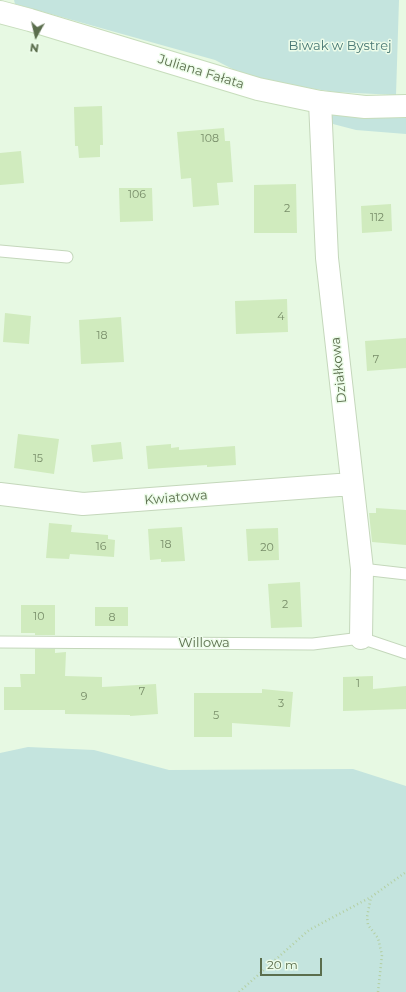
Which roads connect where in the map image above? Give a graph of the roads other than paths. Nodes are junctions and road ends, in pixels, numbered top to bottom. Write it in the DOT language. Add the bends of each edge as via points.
graph roads {
  1 [pos="0,12"];
  2 [pos="320,102"];
  3 [pos="406,106"];
  4 [pos="0,251"];
  5 [pos="67,257"];
  6 [pos="352,484"];
  7 [pos="0,494"];
  8 [pos="362,569"];
  9 [pos="406,574"];
  10 [pos="361,638"];
  11 [pos="0,642"];
  12 [pos="406,653"];
  1 -- 2 [label="street, Juliana Fałata" via="258,89"];
  2 -- 3 [label="street, Juliana Fałata" via="365,107"];
  2 -- 6 [label="street, Działkowa" via="327,258"];
  4 -- 5 [label="lane"];
  6 -- 7 [label="street, Kwiatowa" via="83,504"];
  6 -- 8 [label="street, Działkowa"];
  8 -- 9 [label="lane"];
  8 -- 10 [label="street, Działkowa"];
  10 -- 11 [label="lane, Willowa" via="313,644"];
  10 -- 12 [label="lane, Willowa"];
}
